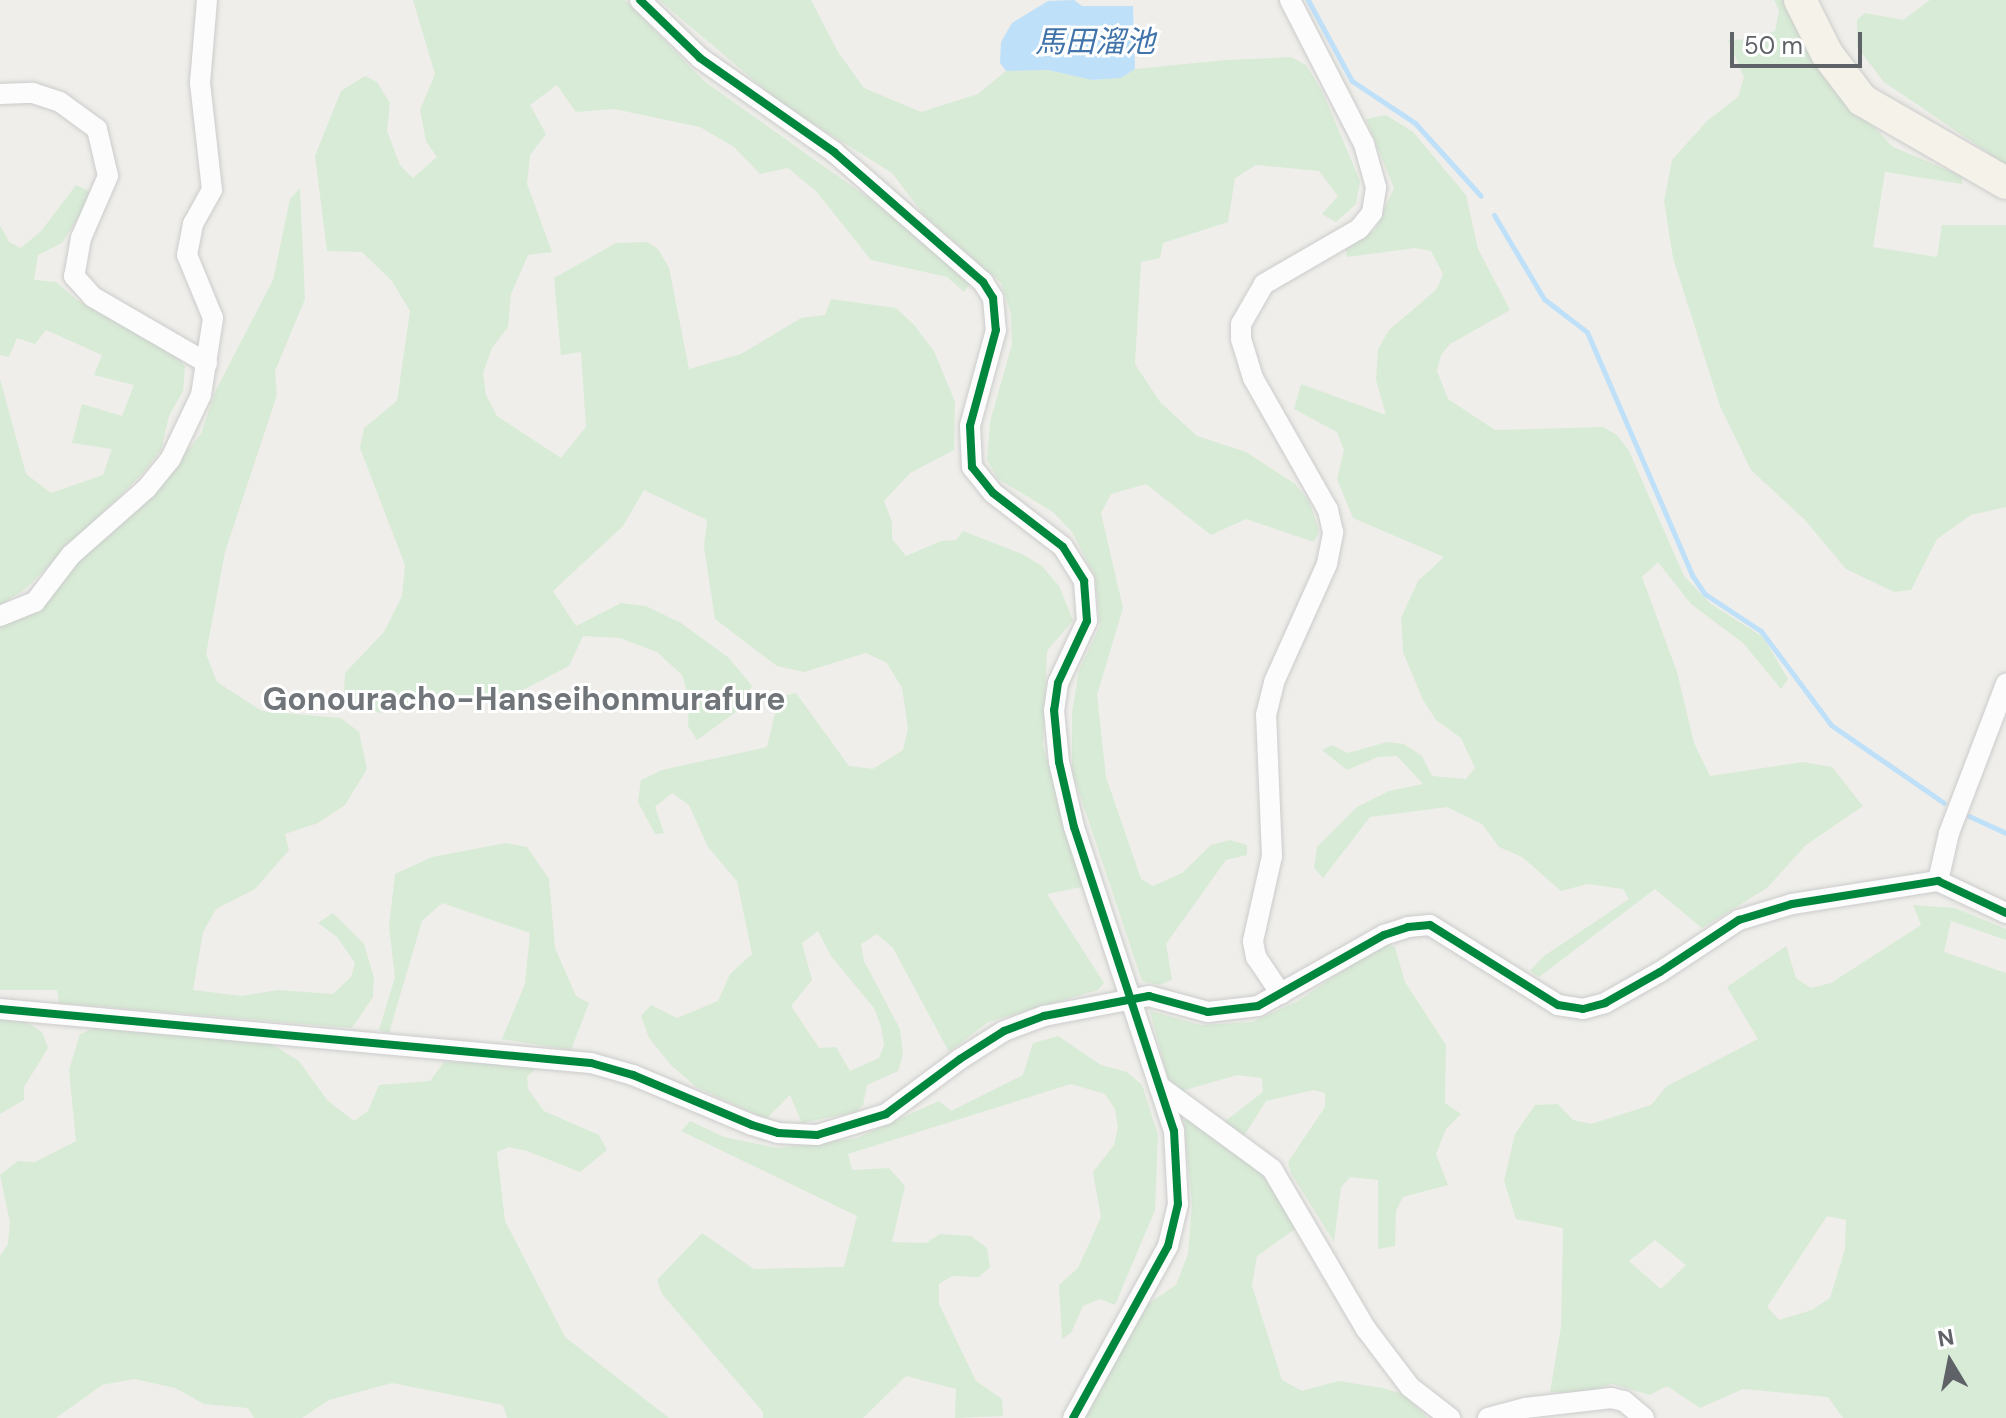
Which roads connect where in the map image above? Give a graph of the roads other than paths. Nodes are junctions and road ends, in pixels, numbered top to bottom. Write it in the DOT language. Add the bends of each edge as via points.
graph roads {
  1 [pos="207,0"];
  2 [pos="640,0"];
  3 [pos="1290,0"];
  4 [pos="1800,0"];
  5 [pos="0,94"];
  6 [pos="2006,183"];
  7 [pos="207,363"];
  8 [pos="0,616"];
  9 [pos="2006,684"];
  10 [pos="1938,881"];
  11 [pos="2006,913"];
  12 [pos="1281,994"];
  13 [pos="1132,997"];
  14 [pos="0,1009"];
  15 [pos="1159,1086"];
  16 [pos="1073,1418"];
  17 [pos="1450,1418"];
  18 [pos="1488,1418"];
  19 [pos="1644,1418"];
  1 -- 7 [label="street" via="200,83 212,190 193,224 187,255 213,318"];
  2 -- 13 [label="street" via="700,58 834,152 975,271 993,298 994,342 970,426 972,467 993,493 1063,547 1084,581 1087,621 1058,683 1054,710 1059,762 1074,827"];
  3 -- 12 [label="street" via="1364,144 1376,187 1372,213 1359,229 1274,276 1252,296 1241,324 1253,378 1328,510 1333,532 1327,564 1274,682 1266,715 1272,856 1253,941 1256,957"];
  4 -- 6 [label="main road" via="1827,54 1862,100"];
  5 -- 7 [label="street" via="33,93 60,102 97,129 108,176 81,238 74,276 93,297"];
  7 -- 8 [label="street" via="201,395 171,458 147,488 71,555 35,602"];
  9 -- 10 [label="street" via="1949,833"];
  10 -- 11 [label="street"];
  10 -- 12 [label="street" via="1768,909 1739,920 1605,1003 1583,1009 1558,1005 1430,925 1384,935"];
  12 -- 13 [label="street" via="1231,1013"];
  13 -- 14 [label="street" via="1044,1016 1004,1031 886,1114 817,1135 752,1125 591,1063"];
  13 -- 15 [label="street"];
  15 -- 16 [label="street" via="1174,1131 1178,1169 1178,1204 1168,1246"];
  15 -- 17 [label="street" via="1272,1169 1366,1329 1410,1387"];
  18 -- 19 [label="street" via="1611,1398 1624,1401"];
}
